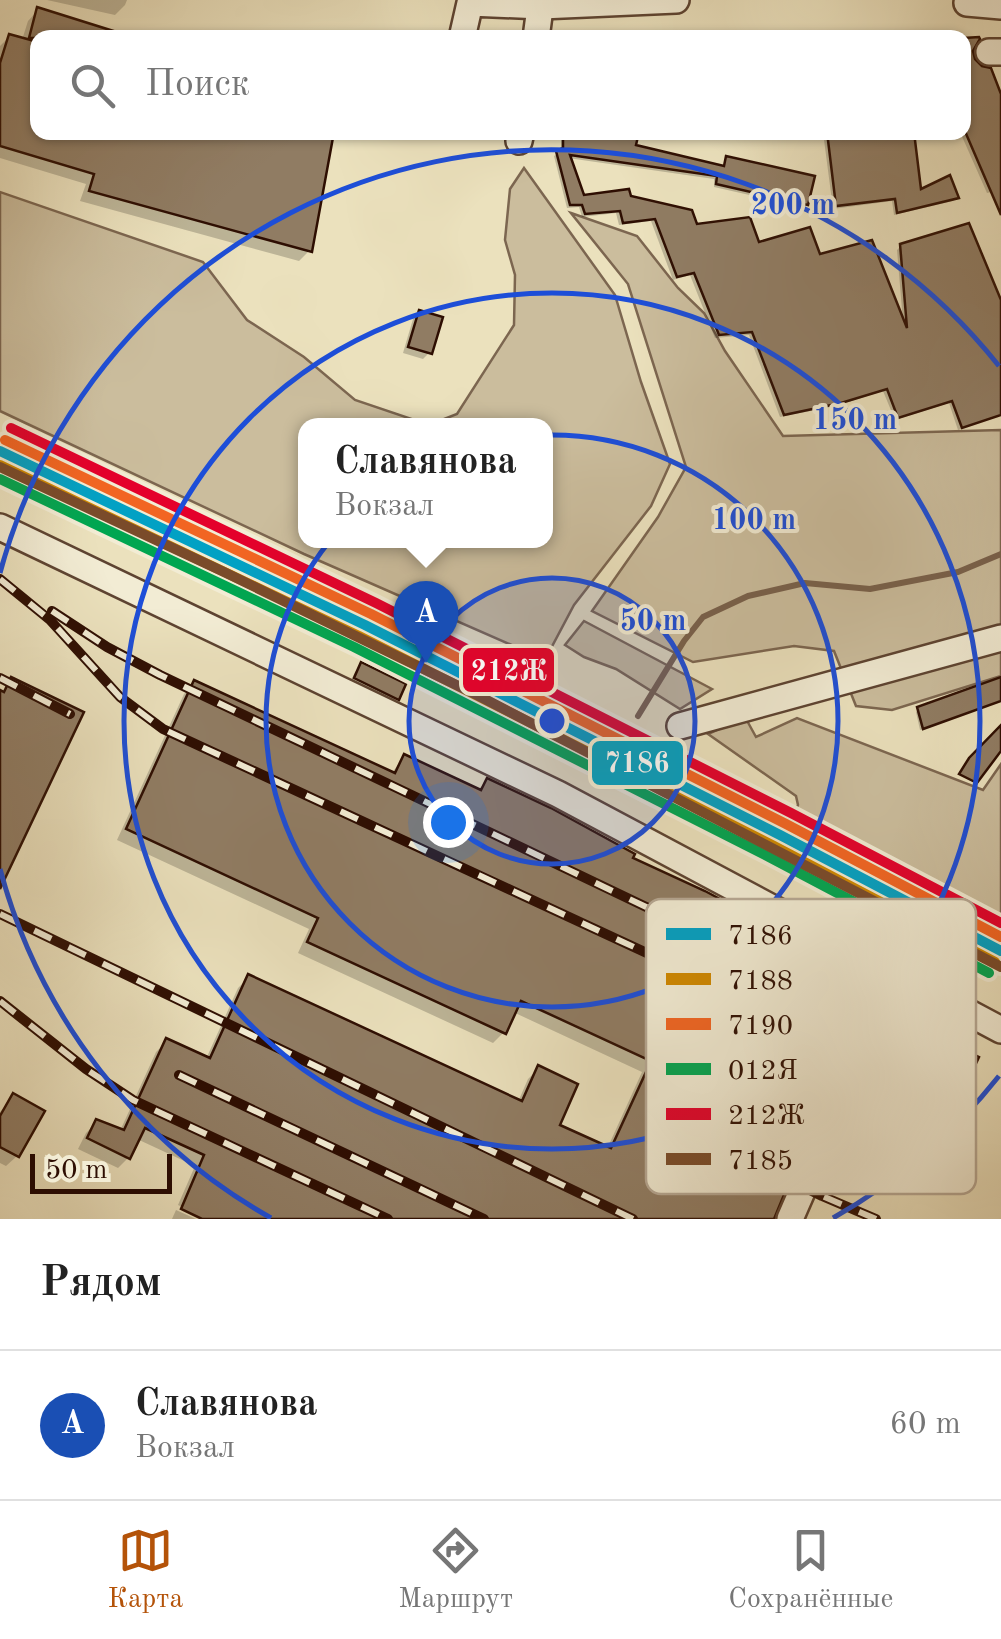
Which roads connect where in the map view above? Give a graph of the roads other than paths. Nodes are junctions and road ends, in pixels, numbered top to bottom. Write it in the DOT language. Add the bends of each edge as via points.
graph roads {
  1 [pos="676,0"];
  2 [pos="460,2"];
  3 [pos="541,3"];
  4 [pos="966,3"];
  5 [pos="1001,6"];
  6 [pos="462,30"];
  7 [pos="537,30"];
  8 [pos="0,527"];
  9 [pos="1001,638"];
  10 [pos="680,726"];
  11 [pos="754,899"];
  12 [pos="976,1017"];
  13 [pos="1001,1030"];
  14 [pos="801,1194"];
  15 [pos="790,1219"];
  1 -- 3 [label="street"];
  2 -- 3 [label="street"];
  2 -- 6 [label="street"];
  3 -- 7 [label="street"];
  4 -- 5 [label="street"];
  8 -- 11 [label="street" via="558,794"];
  9 -- 10 [label="street"];
  12 -- 13 [label="street"];
  14 -- 15 [label="street"];
}
